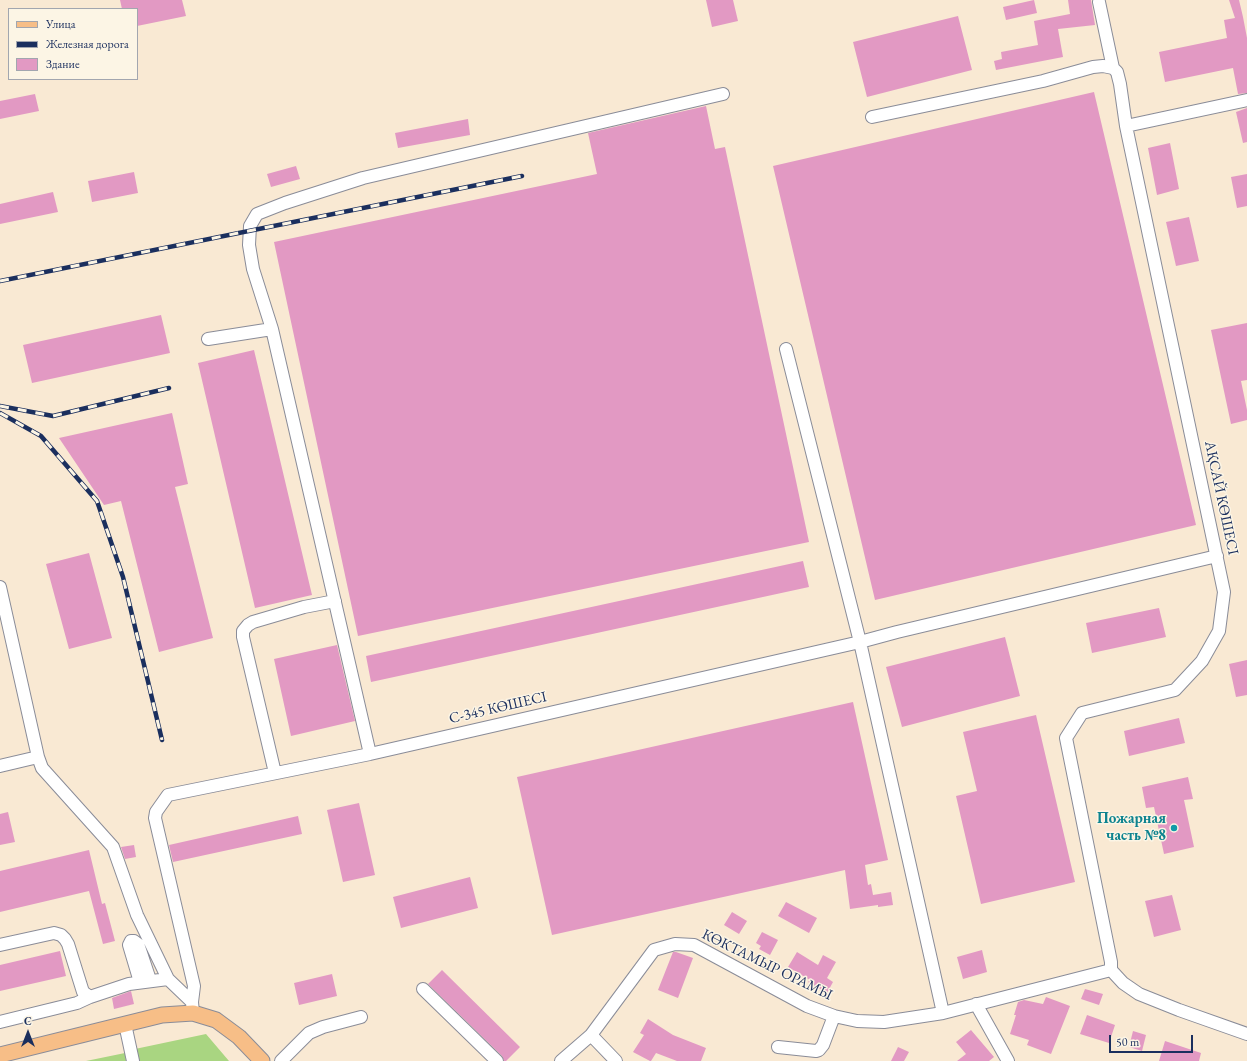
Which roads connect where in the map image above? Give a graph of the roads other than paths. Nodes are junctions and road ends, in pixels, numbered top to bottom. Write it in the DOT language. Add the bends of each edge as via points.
graph roads {
  1 [pos="1099,2"];
  2 [pos="1113,68"];
  3 [pos="723,94"];
  4 [pos="1247,100"];
  5 [pos="872,117"];
  6 [pos="1126,126"];
  7 [pos="272,329"];
  8 [pos="208,339"];
  9 [pos="786,349"];
  10 [pos="1217,556"];
  11 [pos="0,587"];
  12 [pos="335,601"];
  13 [pos="860,642"];
  14 [pos="370,754"];
  15 [pos="38,757"];
  16 [pos="0,766"];
  17 [pos="275,773"];
  18 [pos="0,945"];
  19 [pos="1111,970"];
  20 [pos="168,979"];
  21 [pos="423,989"];
  22 [pos="90,997"];
  23 [pos="976,1004"];
  24 [pos="192,1008"];
  25 [pos="943,1013"];
  26 [pos="834,1016"];
  27 [pos="361,1017"];
  28 [pos="0,1022"];
  29 [pos="125,1024"];
  30 [pos="1247,1034"];
  31 [pos="591,1035"];
  32 [pos="778,1047"];
  33 [pos="0,1056"];
  34 [pos="1,1061"];
  35 [pos="133,1061"];
  36 [pos="262,1061"];
  37 [pos="281,1061"];
  38 [pos="496,1061"];
  39 [pos="561,1061"];
  40 [pos="616,1061"];
  41 [pos="1008,1061"];
  1 -- 2 [label="street, АҚСАЙ КӨШЕСІ"];
  2 -- 5 [label="street" via="1094,67 1043,81"];
  2 -- 6 [label="street, АҚСАЙ КӨШЕСІ" via="1117,72 1120,84"];
  3 -- 7 [label="street" via="363,178 257,214 250,226 249,245 253,269"];
  4 -- 6 [label="street"];
  6 -- 10 [label="street, АҚСАЙ КӨШЕСІ"];
  7 -- 8 [label="street"];
  7 -- 12 [label="street"];
  9 -- 13 [label="street"];
  10 -- 13 [label="street, С-345 КӨШЕСІ"];
  10 -- 19 [label="street, АҚСАЙ КӨШЕСІ" via="1224,592 1219,631 1202,661 1175,690 1082,714 1066,738"];
  11 -- 15 [label="street"];
  12 -- 14 [label="street"];
  12 -- 17 [label="street" via="253,622 243,631"];
  13 -- 14 [label="street, С-345 КӨШЕСІ"];
  13 -- 25 [label="street"];
  14 -- 17 [label="street, С-345 КӨШЕСІ"];
  15 -- 16 [label="street"];
  15 -- 20 [label="street" via="42,768 113,847 137,915"];
  17 -- 24 [label="street, С-345 КӨШЕСІ" via="168,795 156,812 155,818 194,986"];
  18 -- 22 [label="street" via="54,933 61,935 68,944 83,992"];
  19 -- 23 [label="street, КӨКТАМЫР ОРАМЫ"];
  19 -- 30 [label="street" via="1123,983 1139,994"];
  20 -- 22 [label="street" via="129,984"];
  20 -- 24 [label="street"];
  21 -- 38 [label="street"];
  22 -- 28 [label="street" via="77,1003"];
  23 -- 25 [label="street, КӨКТАМЫР ОРАМЫ"];
  23 -- 41 [label="street"];
  24 -- 29 [label="main road"];
  24 -- 36 [label="main road" via="216,1020 239,1037"];
  25 -- 26 [label="street, КӨКТАМЫР ОРАМЫ" via="884,1022"];
  26 -- 31 [label="street, КӨКТАМЫР ОРАМЫ" via="807,1006 694,945 675,944 654,950"];
  26 -- 32 [label="street" via="819,1050"];
  27 -- 37 [label="street" via="309,1033"];
  29 -- 33 [label="main road"];
  29 -- 35 [label="street"];
  31 -- 39 [label="street, КӨКТАМЫР ОРАМЫ"];
  31 -- 40 [label="street"];
  33 -- 34 [label="street"];
}
